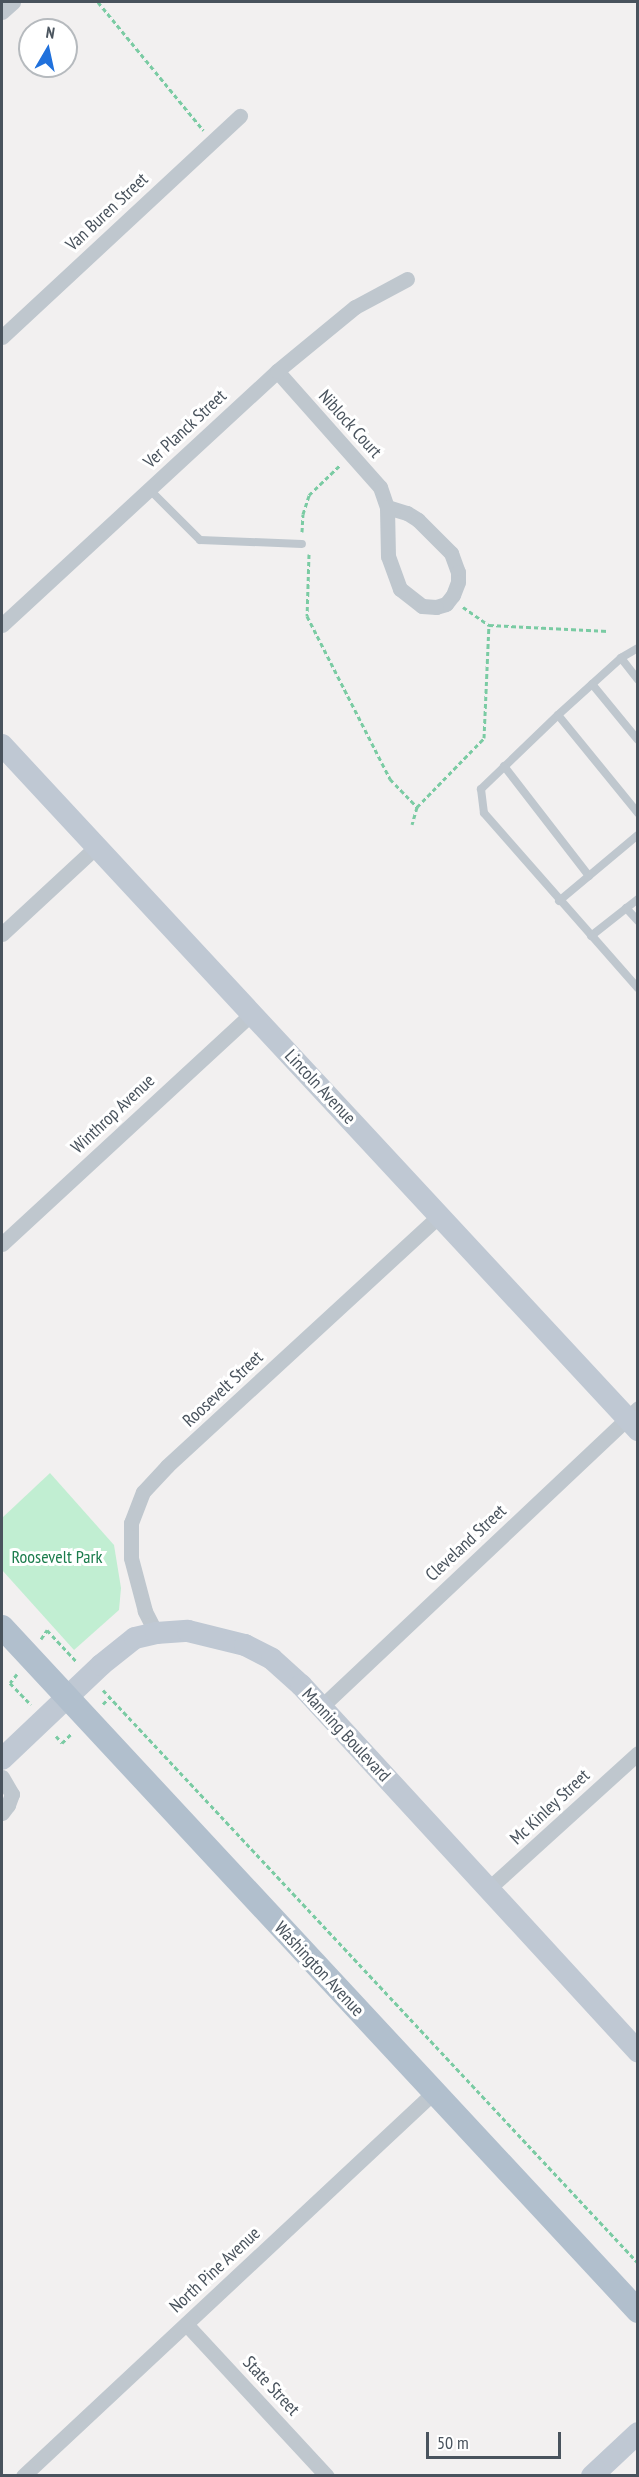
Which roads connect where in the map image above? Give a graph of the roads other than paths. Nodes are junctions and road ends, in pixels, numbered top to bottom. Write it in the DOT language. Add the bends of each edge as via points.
graph roads {
  1 [pos="13,2"];
  2 [pos="2,12"];
  3 [pos="240,116"];
  4 [pos="407,279"];
  5 [pos="2,337"];
  6 [pos="277,371"];
  7 [pos="149,489"];
  8 [pos="387,507"];
  9 [pos="302,544"];
  10 [pos="2,625"];
  11 [pos="638,648"];
  12 [pos="621,658"];
  13 [pos="638,680"];
  14 [pos="592,684"];
  15 [pos="558,715"];
  16 [pos="638,740"];
  17 [pos="2,745"];
  18 [pos="504,766"];
  19 [pos="638,813"];
  20 [pos="638,835"];
  21 [pos="96,846"];
  22 [pos="589,876"];
  23 [pos="638,899"];
  24 [pos="559,901"];
  25 [pos="626,908"];
  26 [pos="638,921"];
  27 [pos="2,934"];
  28 [pos="591,936"];
  29 [pos="638,988"];
  30 [pos="251,1014"];
  31 [pos="439,1216"];
  32 [pos="2,1244"];
  33 [pos="634,1419"];
  34 [pos="2,1627"];
  35 [pos="156,1633"];
  36 [pos="67,1697"];
  37 [pos="321,1707"];
  38 [pos="638,1753"];
  39 [pos="2,1759"];
  40 [pos="2,1777"];
  41 [pos="2,1813"];
  42 [pos="488,1889"];
  43 [pos="638,2051"];
  44 [pos="434,2092"];
  45 [pos="638,2311"];
  46 [pos="186,2324"];
  47 [pos="638,2433"];
  48 [pos="23,2475"];
  49 [pos="327,2475"];
  50 [pos="592,2475"];
  1 -- 2 [label="street"];
  3 -- 5 [label="street, Van Buren Street"];
  4 -- 6 [label="street, Ver Planck Street" via="356,307"];
  6 -- 7 [label="street, Ver Planck Street"];
  6 -- 8 [label="street, Niblock Court" via="380,487"];
  7 -- 9 [label="lane" via="198,539"];
  7 -- 10 [label="street, Ver Planck Street"];
  8 -- 8 [label="street, Niblock Court" via="388,556 400,588 425,607 441,606 452,598 458,572 451,553 418,520"];
  11 -- 12 [label="lane"];
  12 -- 13 [label="lane"];
  12 -- 14 [label="lane"];
  14 -- 15 [label="lane"];
  14 -- 16 [label="lane"];
  15 -- 18 [label="lane"];
  15 -- 19 [label="lane"];
  17 -- 21 [label="street, Lincoln Avenue"];
  18 -- 22 [label="lane"];
  18 -- 24 [label="lane" via="481,789 484,813"];
  20 -- 22 [label="lane"];
  21 -- 27 [label="street"];
  21 -- 30 [label="street, Lincoln Avenue"];
  22 -- 24 [label="lane"];
  23 -- 25 [label="lane"];
  24 -- 28 [label="lane"];
  25 -- 26 [label="lane"];
  25 -- 28 [label="lane"];
  28 -- 29 [label="lane"];
  30 -- 31 [label="street, Lincoln Avenue"];
  30 -- 32 [label="street, Winthrop Avenue"];
  31 -- 33 [label="street, Lincoln Avenue"];
  31 -- 35 [label="street, Roosevelt Street" via="143,1492 131,1523 131,1558 145,1611"];
  33 -- 37 [label="street, Cleveland Street"];
  34 -- 36 [label="main road, Washington Avenue"];
  35 -- 36 [label="street, Manning Boulevard" via="129,1641"];
  35 -- 37 [label="street, Manning Boulevard" via="200,1633 245,1645 278,1664"];
  36 -- 39 [label="street, Manning Boulevard"];
  36 -- 44 [label="main road, Washington Avenue"];
  37 -- 42 [label="street, Manning Boulevard"];
  38 -- 42 [label="street, Mc Kinley Street"];
  40 -- 41 [label="street" via="12,1794"];
  42 -- 43 [label="street, Manning Boulevard"];
  44 -- 45 [label="main road, Washington Avenue"];
  44 -- 46 [label="street, North Pine Avenue"];
  46 -- 48 [label="street, North Pine Avenue"];
  46 -- 49 [label="street, State Street"];
  47 -- 50 [label="street"];
}
